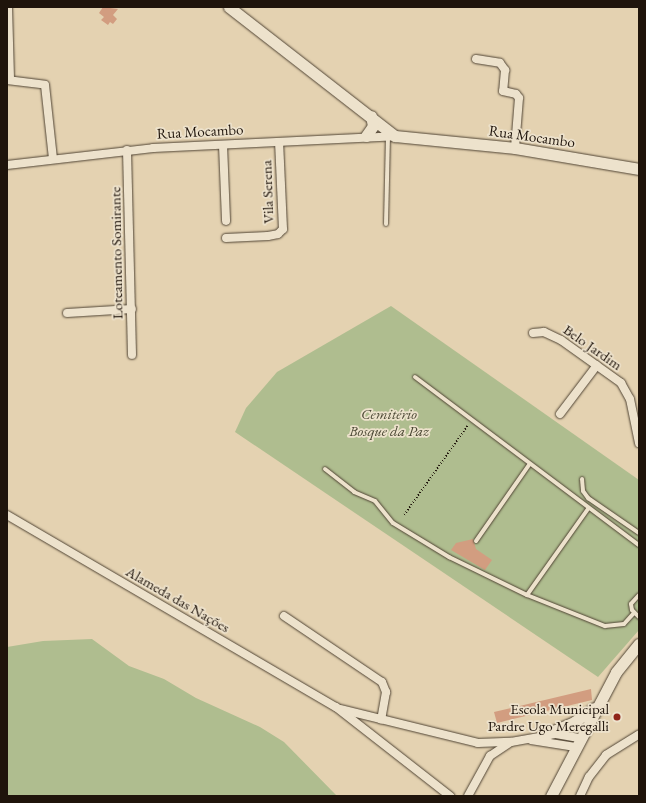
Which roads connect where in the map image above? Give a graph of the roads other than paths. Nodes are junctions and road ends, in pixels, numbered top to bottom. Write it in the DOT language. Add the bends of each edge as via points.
graph roads {
  1 [pos="229,7"];
  2 [pos="8,10"];
  3 [pos="476,59"];
  4 [pos="8,80"];
  5 [pos="371,116"];
  6 [pos="366,136"];
  7 [pos="392,136"];
  8 [pos="279,142"];
  9 [pos="223,145"];
  10 [pos="515,148"];
  11 [pos="127,150"];
  12 [pos="53,159"];
  13 [pos="7,165"];
  14 [pos="639,169"];
  15 [pos="226,221"];
  16 [pos="386,224"];
  17 [pos="226,238"];
  18 [pos="132,309"];
  19 [pos="67,313"];
  20 [pos="533,333"];
  21 [pos="132,355"];
  22 [pos="597,365"];
  23 [pos="415,377"];
  24 [pos="560,414"];
  25 [pos="639,443"];
  26 [pos="529,465"];
  27 [pos="325,469"];
  28 [pos="582,480"];
  29 [pos="588,509"];
  30 [pos="7,515"];
  31 [pos="639,533"];
  32 [pos="476,541"];
  33 [pos="639,545"];
  34 [pos="527,595"];
  35 [pos="639,595"];
  36 [pos="634,613"];
  37 [pos="284,616"];
  38 [pos="639,617"];
  39 [pos="639,644"];
  40 [pos="336,707"];
  41 [pos="596,707"];
  42 [pos="382,720"];
  43 [pos="546,734"];
  44 [pos="639,734"];
  45 [pos="528,739"];
  46 [pos="511,742"];
  47 [pos="577,743"];
  48 [pos="450,796"];
  49 [pos="468,796"];
  50 [pos="551,796"];
  51 [pos="580,796"];
  1 -- 5 [label="main road"];
  2 -- 4 [label="street"];
  3 -- 10 [label="street" via="500,63 504,70 503,91 518,95"];
  4 -- 12 [label="street" via="45,85"];
  5 -- 6 [label="main road" via="373,126"];
  5 -- 7 [label="main road"];
  6 -- 7 [label="street, Rua Mocambo"];
  6 -- 8 [label="street, Rua Mocambo"];
  7 -- 10 [label="main road, Rua Mocambo"];
  7 -- 16 [label="lane"];
  8 -- 9 [label="street, Rua Mocambo"];
  8 -- 17 [label="street, Vila Serena" via="283,229 278,234 268,236"];
  9 -- 11 [label="street, Rua Mocambo"];
  9 -- 15 [label="street"];
  10 -- 14 [label="main road, Rua Mocambo"];
  11 -- 12 [label="street, Rua Mocambo"];
  11 -- 18 [label="street, Loteamento Somirante"];
  12 -- 13 [label="street, Rua Mocambo"];
  18 -- 19 [label="street"];
  18 -- 21 [label="street, Loteamento Somirante"];
  20 -- 22 [label="street, Belo Jardim" via="552,335"];
  22 -- 24 [label="street"];
  22 -- 25 [label="street, Belo Jardim" via="621,383 628,392"];
  23 -- 26 [label="lane"];
  26 -- 29 [label="lane"];
  26 -- 32 [label="lane"];
  27 -- 34 [label="lane" via="354,492 375,501 393,523 449,557"];
  28 -- 31 [label="lane" via="583,491 588,498"];
  29 -- 33 [label="lane"];
  29 -- 34 [label="lane"];
  30 -- 40 [label="street, Alameda das Nações"];
  34 -- 36 [label="lane" via="605,626 624,624"];
  35 -- 36 [label="lane" via="631,604"];
  36 -- 38 [label="lane"];
  37 -- 42 [label="street" via="382,682 386,692"];
  39 -- 41 [label="main road" via="616,672"];
  40 -- 42 [label="street, Alameda das Nações"];
  40 -- 48 [label="street, Alameda das Nações"];
  41 -- 43 [label="main road" via="574,722"];
  41 -- 47 [label="main road"];
  42 -- 46 [label="street, Alameda das Nações" via="460,740"];
  43 -- 45 [label="street, Alameda das Nações"];
  43 -- 47 [label="street, Alameda das Nações" via="566,735"];
  44 -- 51 [label="street" via="606,755 589,777"];
  45 -- 46 [label="street, Alameda das Nações"];
  45 -- 47 [label="street, Alameda das Nações"];
  46 -- 49 [label="street, Alameda das Nações" via="490,756"];
  47 -- 50 [label="main road"];
}
